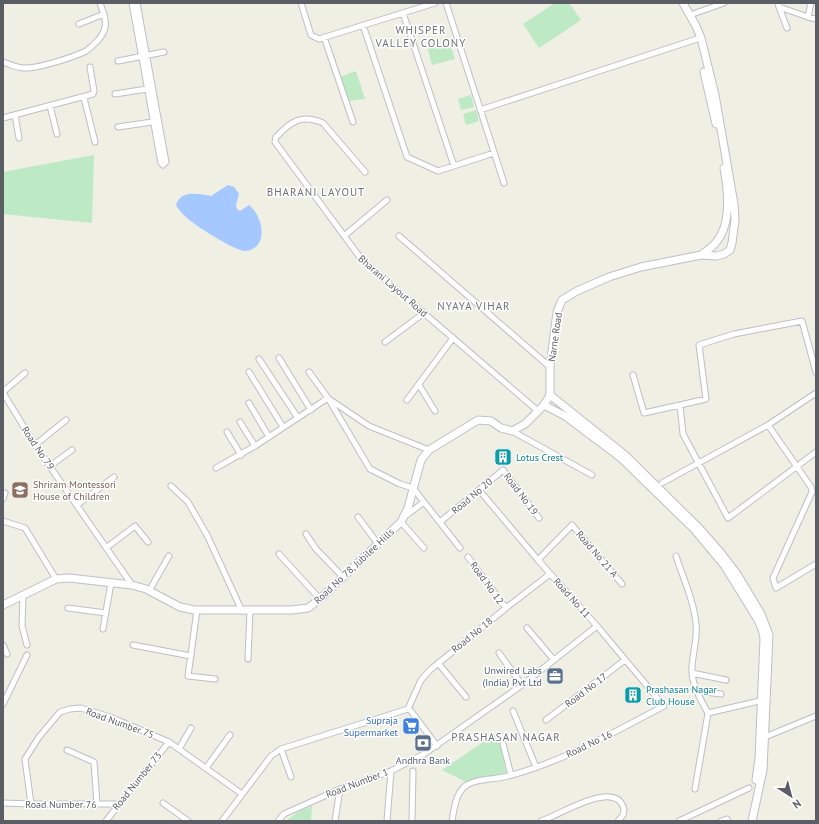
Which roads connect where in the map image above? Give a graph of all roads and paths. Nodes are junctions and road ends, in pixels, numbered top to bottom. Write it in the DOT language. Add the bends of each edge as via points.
graph roads {
  1 [pos="100,3"];
  2 [pos="132,3"];
  3 [pos="138,3"];
  4 [pos="301,3"];
  5 [pos="435,3"];
  6 [pos="446,3"];
  7 [pos="677,3"];
  8 [pos="724,3"];
  9 [pos="812,3"];
  10 [pos="684,4"];
  11 [pos="778,5"];
  12 [pos="403,13"];
  13 [pos="104,14"];
  14 [pos="690,15"];
  15 [pos="808,17"];
  16 [pos="816,19"];
  17 [pos="79,24"];
  18 [pos="363,25"];
  19 [pos="787,28"];
  20 [pos="324,37"];
  21 [pos="697,39"];
  22 [pos="164,52"];
  23 [pos="144,56"];
  24 [pos="118,61"];
  25 [pos="3,62"];
  26 [pos="90,67"];
  27 [pos="147,89"];
  28 [pos="115,94"];
  29 [pos="84,98"];
  30 [pos="50,106"];
  31 [pos="480,110"];
  32 [pos="15,116"];
  33 [pos="3,118"];
  34 [pos="152,122"];
  35 [pos="353,122"];
  36 [pos="118,127"];
  37 [pos="57,134"];
  38 [pos="19,138"];
  39 [pos="95,142"];
  40 [pos="494,153"];
  41 [pos="454,166"];
  42 [pos="365,172"];
  43 [pos="504,183"];
  44 [pos="387,200"];
  45 [pos="344,236"];
  46 [pos="400,236"];
  47 [pos="700,255"];
  48 [pos="424,313"];
  49 [pos="453,338"];
  50 [pos="385,342"];
  51 [pos="279,358"];
  52 [pos="259,359"];
  53 [pos="550,367"];
  54 [pos="249,372"];
  55 [pos="309,372"];
  56 [pos="816,372"];
  57 [pos="25,373"];
  58 [pos="633,375"];
  59 [pos="419,385"];
  60 [pos="816,393"];
  61 [pos="550,395"];
  62 [pos="328,398"];
  63 [pos="407,400"];
  64 [pos="249,403"];
  65 [pos="544,405"];
  66 [pos="680,405"];
  67 [pos="311,410"];
  68 [pos="435,411"];
  69 [pos="538,411"];
  70 [pos="298,418"];
  71 [pos="66,420"];
  72 [pos="240,422"];
  73 [pos="768,425"];
  74 [pos="283,428"];
  75 [pos="512,431"];
  76 [pos="227,432"];
  77 [pos="269,437"];
  78 [pos="35,445"];
  79 [pos="255,446"];
  80 [pos="72,450"];
  81 [pos="429,450"];
  82 [pos="816,452"];
  83 [pos="241,455"];
  84 [pos="699,463"];
  85 [pos="50,466"];
  86 [pos="796,466"];
  87 [pos="216,468"];
  88 [pos="503,470"];
  89 [pos="592,475"];
  90 [pos="114,477"];
  91 [pos="662,483"];
  92 [pos="170,486"];
  93 [pos="413,488"];
  94 [pos="480,491"];
  95 [pos="5,493"];
  96 [pos="3,499"];
  97 [pos="424,502"];
  98 [pos="77,505"];
  99 [pos="358,517"];
  100 [pos="539,518"];
  101 [pos="402,520"];
  102 [pos="3,521"];
  103 [pos="440,522"];
  104 [pos="306,534"];
  105 [pos="148,542"];
  106 [pos="378,544"];
  107 [pos="106,548"];
  108 [pos="424,548"];
  109 [pos="460,548"];
  110 [pos="279,554"];
  111 [pos="169,556"];
  112 [pos="676,556"];
  113 [pos="468,557"];
  114 [pos="538,560"];
  115 [pos="816,564"];
  116 [pos="550,574"];
  117 [pos="343,578"];
  118 [pos="56,579"];
  119 [pos="111,583"];
  120 [pos="622,584"];
  121 [pos="132,585"];
  122 [pos="149,591"];
  123 [pos="23,595"];
  124 [pos="320,599"];
  125 [pos="3,605"];
  126 [pos="68,608"];
  127 [pos="506,608"];
  128 [pos="197,610"];
  129 [pos="250,610"];
  130 [pos="242,611"];
  131 [pos="106,613"];
  132 [pos="597,626"];
  133 [pos="527,628"];
  134 [pos="103,629"];
  135 [pos="3,645"];
  136 [pos="27,645"];
  137 [pos="133,645"];
  138 [pos="499,653"];
  139 [pos="8,654"];
  140 [pos="27,655"];
  141 [pos="191,656"];
  142 [pos="248,659"];
  143 [pos="554,660"];
  144 [pos="625,660"];
  145 [pos="438,663"];
  146 [pos="692,673"];
  147 [pos="215,679"];
  148 [pos="726,680"];
  149 [pos="522,686"];
  150 [pos="697,691"];
  151 [pos="721,694"];
  152 [pos="466,697"];
  153 [pos="765,699"];
  154 [pos="3,704"];
  155 [pos="664,706"];
  156 [pos="408,709"];
  157 [pos="513,711"];
  158 [pos="708,714"];
  159 [pos="816,716"];
  160 [pos="546,720"];
  161 [pos="191,728"];
  162 [pos="230,735"];
  163 [pos="765,737"];
  164 [pos="169,742"];
  165 [pos="503,744"];
  166 [pos="437,746"];
  167 [pos="179,749"];
  168 [pos="281,749"];
  169 [pos="67,750"];
  170 [pos="536,767"];
  171 [pos="206,768"];
  172 [pos="391,771"];
  173 [pos="414,771"];
  174 [pos="511,775"];
  175 [pos="292,778"];
  176 [pos="750,788"];
  177 [pos="340,789"];
  178 [pos="695,789"];
  179 [pos="242,794"];
  180 [pos="3,803"];
  181 [pos="31,804"];
  182 [pos="97,804"];
  183 [pos="119,804"];
  184 [pos="163,804"];
  185 [pos="727,818"];
  186 [pos="106,821"];
  187 [pos="188,821"];
  188 [pos="222,821"];
  189 [pos="278,821"];
  190 [pos="335,821"];
  191 [pos="386,821"];
  192 [pos="412,821"];
  193 [pos="452,821"];
  194 [pos="541,821"];
  195 [pos="618,821"];
  196 [pos="679,821"];
  197 [pos="721,821"];
  198 [pos="747,821"];
  199 [pos="752,821"];
  1 -- 13 [label="street"];
  2 -- 23 [label="street"];
  3 -- 23 [label="street"];
  4 -- 20 [label="street" via="311,35 319,39"];
  5 -- 12 [label="street"];
  6 -- 31 [label="street"];
  7 -- 21 [label="main road, Narne Road" via="689,19"];
  8 -- 14 [label="street"];
  9 -- 15 [label="street"];
  10 -- 14 [label="main road, Narne Road"];
  11 -- 15 [label="street"];
  11 -- 19 [label="street"];
  12 -- 18 [label="street"];
  12 -- 41 [label="street"];
  13 -- 17 [label="street"];
  13 -- 25 [label="street" via="105,27 86,51 36,67 23,68"];
  14 -- 47 [label="main road, Narne Road" via="701,38 715,95 734,204 734,236 730,250 716,256"];
  15 -- 16 [label="street"];
  18 -- 20 [label="street"];
  18 -- 41 [label="street" via="407,157 438,171"];
  20 -- 35 [label="street"];
  21 -- 31 [label="street"];
  21 -- 47 [label="main road, Narne Road" via="719,139 727,203 726,222 720,238"];
  22 -- 23 [label="street"];
  23 -- 24 [label="street"];
  23 -- 27 [label="street"];
  23 -- 34 [label="street" via="166,162 163,166"];
  26 -- 29 [label="street" via="94,92"];
  27 -- 28 [label="street"];
  27 -- 34 [label="street"];
  29 -- 30 [label="street"];
  29 -- 39 [label="street"];
  30 -- 32 [label="street"];
  30 -- 37 [label="street"];
  31 -- 40 [label="street"];
  32 -- 33 [label="street"];
  32 -- 38 [label="street"];
  34 -- 36 [label="street"];
  40 -- 41 [label="street"];
  40 -- 43 [label="street"];
  42 -- 45 [label="street, Bharani Layout Road" via="324,123 314,119 304,118 287,125 276,137 275,142"];
  44 -- 45 [label="street"];
  45 -- 48 [label="street, Bharani Layout Road" via="362,260"];
  46 -- 53 [label="street"];
  47 -- 53 [label="main road, Narne Road" via="641,267 610,277 567,296 562,300 557,312"];
  48 -- 49 [label="street, Bharani Layout Road"];
  48 -- 50 [label="street"];
  49 -- 59 [label="street"];
  49 -- 69 [label="street, Bharani Layout Road"];
  51 -- 67 [label="street"];
  52 -- 70 [label="street"];
  53 -- 61 [label="main road, Narne Road"];
  54 -- 74 [label="street"];
  55 -- 62 [label="street"];
  56 -- 66 [label="street" via="802,321 734,334 699,345 706,399"];
  57 -- 78 [label="street, Road No 79" via="4,391"];
  58 -- 66 [label="street" via="644,414"];
  59 -- 63 [label="street"];
  59 -- 68 [label="street"];
  60 -- 73 [label="street"];
  61 -- 65 [label="main road"];
  61 -- 153 [label="main road" via="625,455 690,518 730,564 769,631"];
  62 -- 67 [label="street"];
  62 -- 81 [label="street" via="370,426"];
  62 -- 93 [label="street" via="370,469"];
  64 -- 77 [label="street"];
  65 -- 69 [label="main road"];
  65 -- 153 [label="main road" via="565,416 620,458 694,529 724,565 748,602 764,634"];
  66 -- 84 [label="street" via="683,434"];
  67 -- 70 [label="street"];
  69 -- 75 [label="main road" via="525,424"];
  70 -- 74 [label="street"];
  71 -- 78 [label="street"];
  72 -- 79 [label="street"];
  73 -- 84 [label="street"];
  73 -- 86 [label="street"];
  74 -- 77 [label="street"];
  75 -- 81 [label="main road, Road No 78, Jubilee Hills" via="501,428 491,421 478,420"];
  75 -- 89 [label="street"];
  76 -- 83 [label="street"];
  77 -- 79 [label="street"];
  78 -- 85 [label="street, Road No 79"];
  79 -- 83 [label="street"];
  80 -- 85 [label="street"];
  81 -- 93 [label="main road, Road No 78, Jubilee Hills" via="421,460"];
  82 -- 86 [label="street"];
  83 -- 87 [label="street"];
  84 -- 86 [label="street" via="728,518"];
  84 -- 91 [label="street"];
  85 -- 98 [label="street, Road No 79"];
  86 -- 115 [label="street" via="812,492 773,578 776,588"];
  88 -- 94 [label="street, Road No 20"];
  88 -- 100 [label="street, Road No 19"];
  90 -- 98 [label="street"];
  92 -- 130 [label="street" via="188,502 207,535"];
  93 -- 97 [label="street"];
  93 -- 101 [label="main road, Road No 78, Jubilee Hills"];
  94 -- 103 [label="street, Road No 20"];
  94 -- 114 [label="street, Road No 11"];
  95 -- 96 [label="street"];
  97 -- 101 [label="street"];
  97 -- 103 [label="street"];
  98 -- 107 [label="street, Road No 79"];
  99 -- 106 [label="street"];
  101 -- 106 [label="main road, Road No 78, Jubilee Hills"];
  101 -- 108 [label="street"];
  102 -- 118 [label="street" via="25,528"];
  103 -- 109 [label="street"];
  104 -- 117 [label="street"];
  105 -- 107 [label="street" via="135,526"];
  106 -- 117 [label="main road, Road No 78, Jubilee Hills"];
  107 -- 121 [label="street, Road No 79"];
  110 -- 124 [label="street"];
  111 -- 122 [label="street"];
  112 -- 146 [label="street" via="696,623 697,637"];
  113 -- 127 [label="street, Road No 12"];
  114 -- 116 [label="street, Road No 11"];
  114 -- 120 [label="street, Road No 21 A" via="572,525"];
  116 -- 127 [label="street, Road No 18"];
  116 -- 132 [label="street, Road No 11"];
  117 -- 124 [label="main road, Road No 78, Jubilee Hills"];
  118 -- 119 [label="main road, Road No 78, Jubilee Hills" via="70,578"];
  118 -- 123 [label="main road, Road No 78, Jubilee Hills"];
  119 -- 121 [label="main road, Road No 78, Jubilee Hills"];
  119 -- 131 [label="street"];
  121 -- 122 [label="main road, Road No 78, Jubilee Hills"];
  122 -- 128 [label="main road, Road No 78, Jubilee Hills" via="180,607"];
  123 -- 125 [label="main road, Road No 78, Jubilee Hills"];
  123 -- 136 [label="street" via="22,626"];
  124 -- 129 [label="main road, Road No 78, Jubilee Hills" via="308,608"];
  126 -- 131 [label="street"];
  127 -- 145 [label="street, Road No 18"];
  128 -- 130 [label="main road, Road No 78, Jubilee Hills"];
  128 -- 141 [label="street"];
  129 -- 130 [label="main road, Road No 78, Jubilee Hills"];
  129 -- 142 [label="street"];
  131 -- 134 [label="street"];
  132 -- 143 [label="street, Road Number 1"];
  132 -- 144 [label="street, Road No 11"];
  133 -- 143 [label="street"];
  135 -- 139 [label="street"];
  137 -- 141 [label="street"];
  138 -- 149 [label="street"];
  140 -- 154 [label="street"];
  141 -- 147 [label="street" via="188,676"];
  143 -- 149 [label="street, Road Number 1"];
  144 -- 155 [label="street, Road No 11"];
  144 -- 160 [label="street, Road No 17"];
  145 -- 152 [label="street"];
  145 -- 156 [label="street, Road No 18" via="422,680"];
  146 -- 148 [label="street"];
  146 -- 150 [label="street"];
  149 -- 166 [label="street, Road Number 1"];
  150 -- 151 [label="street"];
  150 -- 158 [label="street"];
  153 -- 158 [label="street"];
  153 -- 163 [label="main road"];
  153 -- 198 [label="main road" via="758,771"];
  155 -- 170 [label="street, Road No 16" via="575,751"];
  156 -- 166 [label="street"];
  156 -- 168 [label="street"];
  157 -- 170 [label="street"];
  158 -- 178 [label="street"];
  159 -- 163 [label="street"];
  161 -- 167 [label="street"];
  162 -- 171 [label="street"];
  163 -- 199 [label="main road" via="763,770"];
  164 -- 167 [label="street, Road Number 75"];
  164 -- 181 [label="street, Road Number 75" via="82,708 60,712 25,759"];
  164 -- 183 [label="street, Road Number 73"];
  165 -- 174 [label="street"];
  166 -- 172 [label="street, Road Number 1"];
  167 -- 171 [label="street, Road Number 75"];
  168 -- 175 [label="street"];
  168 -- 179 [label="street" via="271,756"];
  169 -- 182 [label="street" via="94,762"];
  170 -- 174 [label="street, Road No 16"];
  171 -- 179 [label="street, Road Number 75"];
  172 -- 177 [label="street, Road Number 1"];
  172 -- 191 [label="street"];
  173 -- 192 [label="street"];
  174 -- 193 [label="street, Road No 16" via="471,783 465,787 457,799"];
  176 -- 196 [label="street"];
  177 -- 189 [label="street, Road Number 1" via="284,814"];
  177 -- 190 [label="street"];
  179 -- 188 [label="street"];
  180 -- 181 [label="street, Road Number 76"];
  181 -- 182 [label="street, Road Number 76"];
  182 -- 183 [label="street, Road Number 76"];
  183 -- 186 [label="street, Road Number 73"];
  184 -- 187 [label="street"];
  185 -- 197 [label="street"];
  194 -- 195 [label="street" via="586,801 611,797 618,800 624,809"];
}
